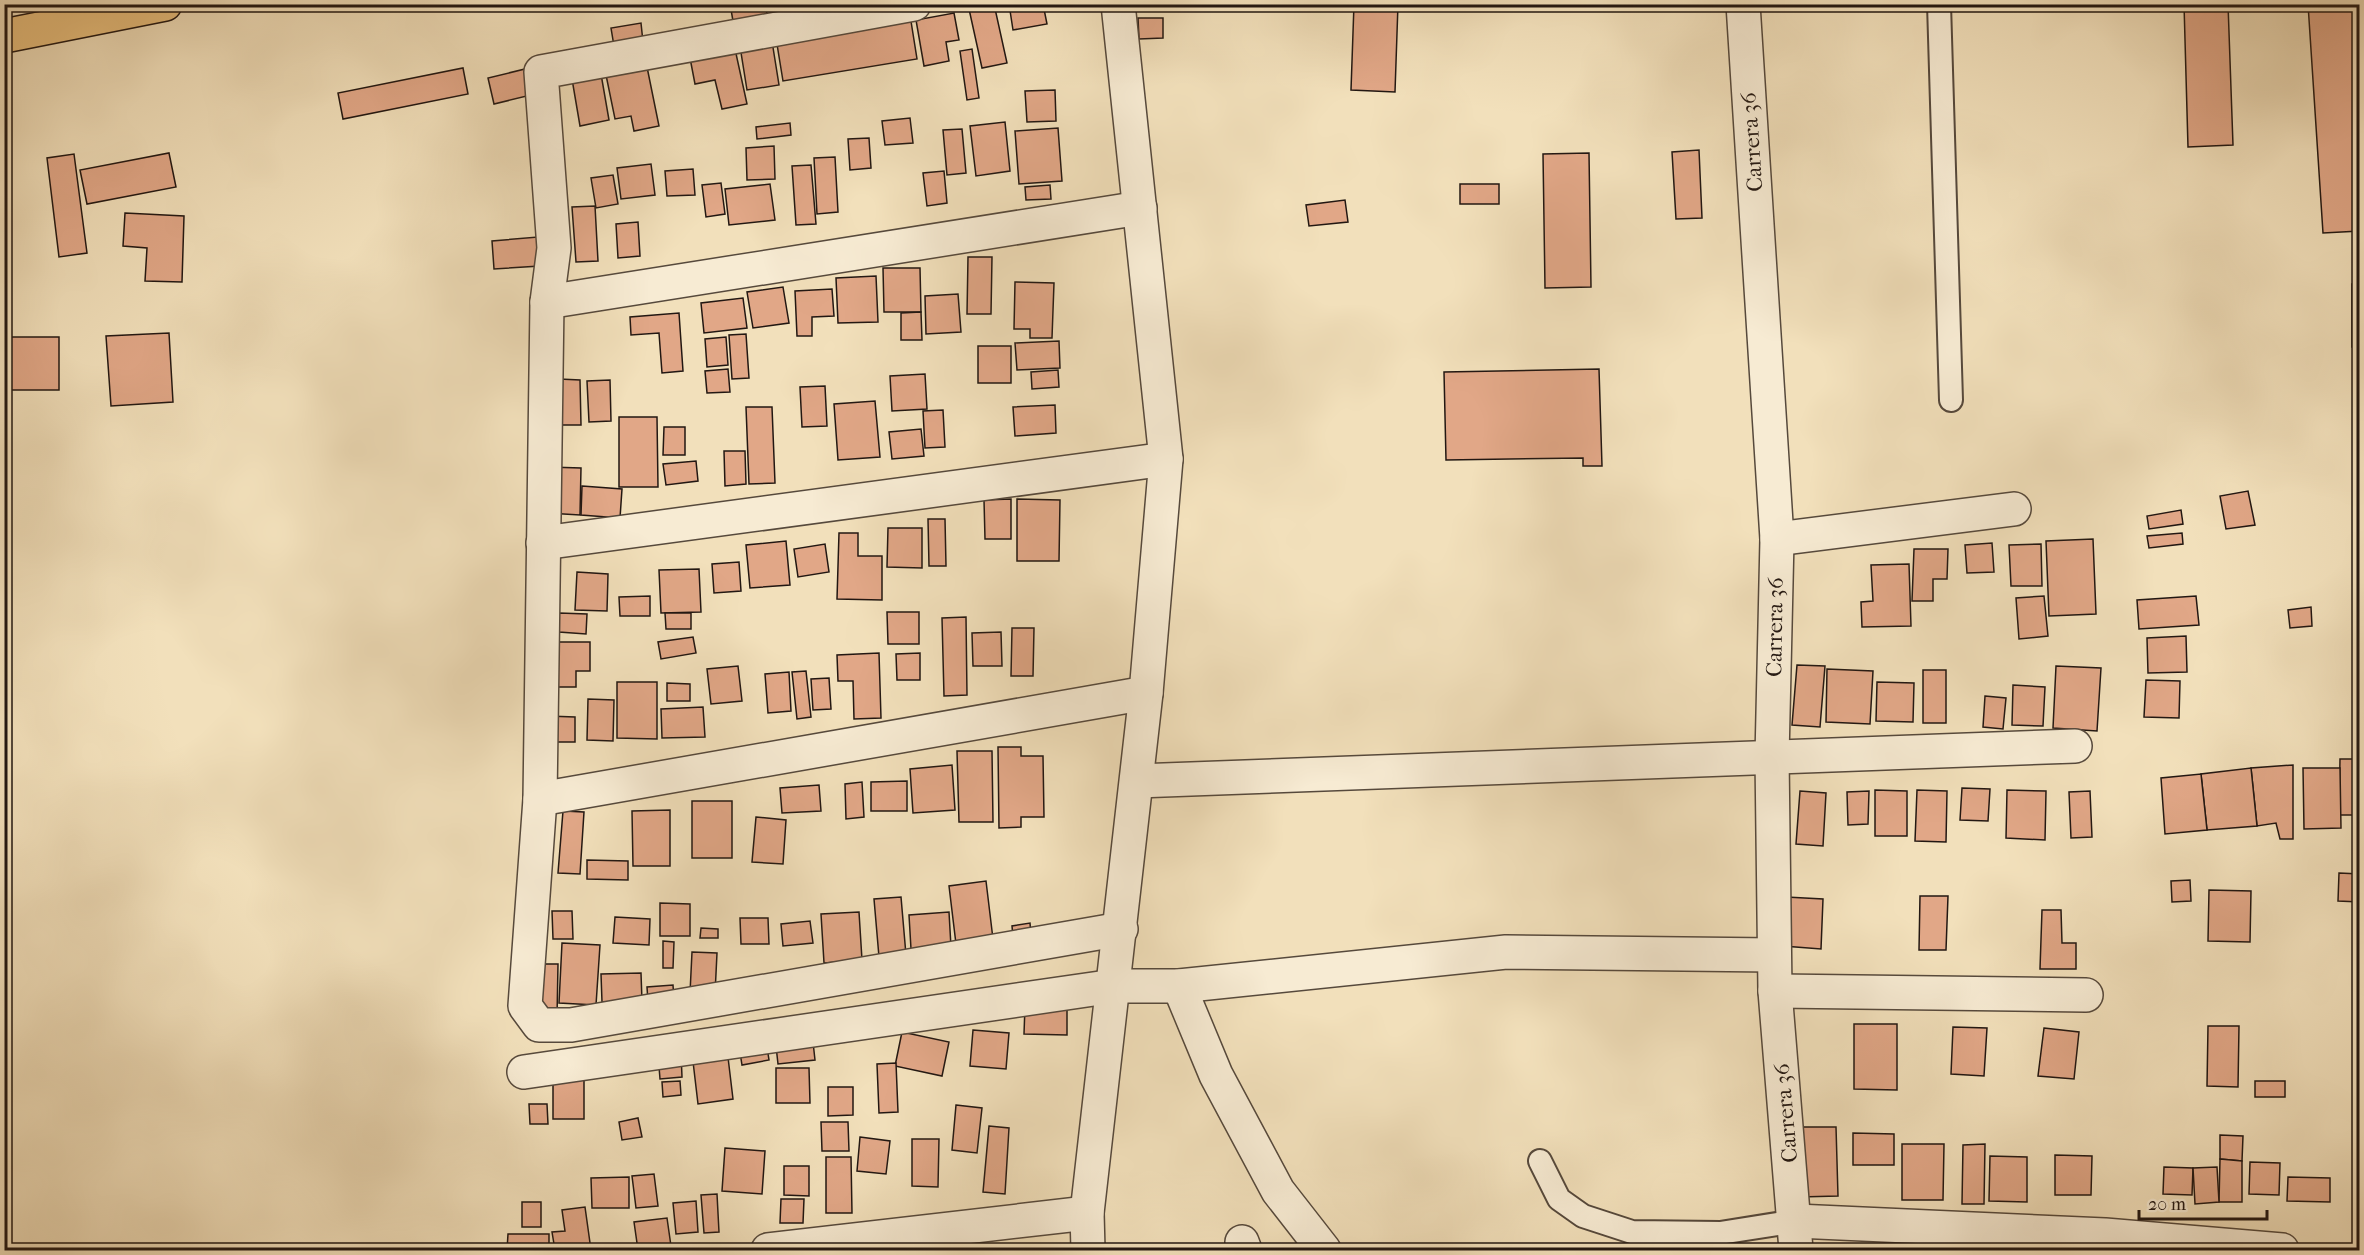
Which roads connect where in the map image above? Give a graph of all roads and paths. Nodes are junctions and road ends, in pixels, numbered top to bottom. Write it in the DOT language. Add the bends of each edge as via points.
graph roads {
  1 [pos="165,4"];
  2 [pos="914,4"];
  3 [pos="1119,4"];
  4 [pos="1743,4"];
  5 [pos="1939,4"];
  6 [pos="4,36"];
  7 [pos="1140,208"];
  8 [pos="547,302"];
  9 [pos="1951,400"];
  10 [pos="1166,459"];
  11 [pos="2014,509"];
  12 [pos="1777,539"];
  13 [pos="543,543"];
  14 [pos="1146,693"];
  15 [pos="2075,746"];
  16 [pos="1772,757"];
  17 [pos="1137,782"];
  18 [pos="540,799"];
  19 [pos="1121,929"];
  20 [pos="1774,955"];
  21 [pos="1114,986"];
  22 [pos="1179,986"];
  23 [pos="1775,991"];
  24 [pos="2086,995"];
  25 [pos="524,1072"];
  26 [pos="1540,1161"];
  27 [pos="1088,1213"];
  28 [pos="1796,1236"];
  29 [pos="768,1251"];
  30 [pos="1088,1251"];
  31 [pos="1324,1251"];
  32 [pos="2282,1251"];
  1 -- 6 [label="highway"];
  2 -- 8 [label="street" via="541,72 554,248"];
  3 -- 7 [label="street"];
  4 -- 12 [label="street, Carrera 36"];
  5 -- 9 [label="lane"];
  7 -- 8 [label="street"];
  7 -- 10 [label="street"];
  8 -- 13 [label="street"];
  10 -- 13 [label="street"];
  10 -- 14 [label="street"];
  11 -- 12 [label="street"];
  12 -- 16 [label="street, Carrera 36"];
  13 -- 18 [label="street"];
  14 -- 17 [label="street"];
  14 -- 18 [label="street"];
  15 -- 16 [label="street"];
  16 -- 17 [label="street"];
  16 -- 20 [label="street, Carrera 36"];
  17 -- 19 [label="street"];
  18 -- 19 [label="street" via="525,1006 539,1025 571,1025"];
  19 -- 21 [label="street"];
  20 -- 22 [label="street" via="1506,952"];
  20 -- 23 [label="street, Carrera 36"];
  21 -- 22 [label="street"];
  21 -- 25 [label="street"];
  21 -- 27 [label="street"];
  22 -- 31 [label="street" via="1216,1075 1278,1191"];
  23 -- 24 [label="street"];
  23 -- 28 [label="street, Carrera 36"];
  26 -- 28 [label="lane" via="1559,1199 1582,1216 1632,1232"];
  27 -- 29 [label="street"];
  27 -- 30 [label="street"];
  28 -- 32 [label="street" via="2105,1235"];
}
